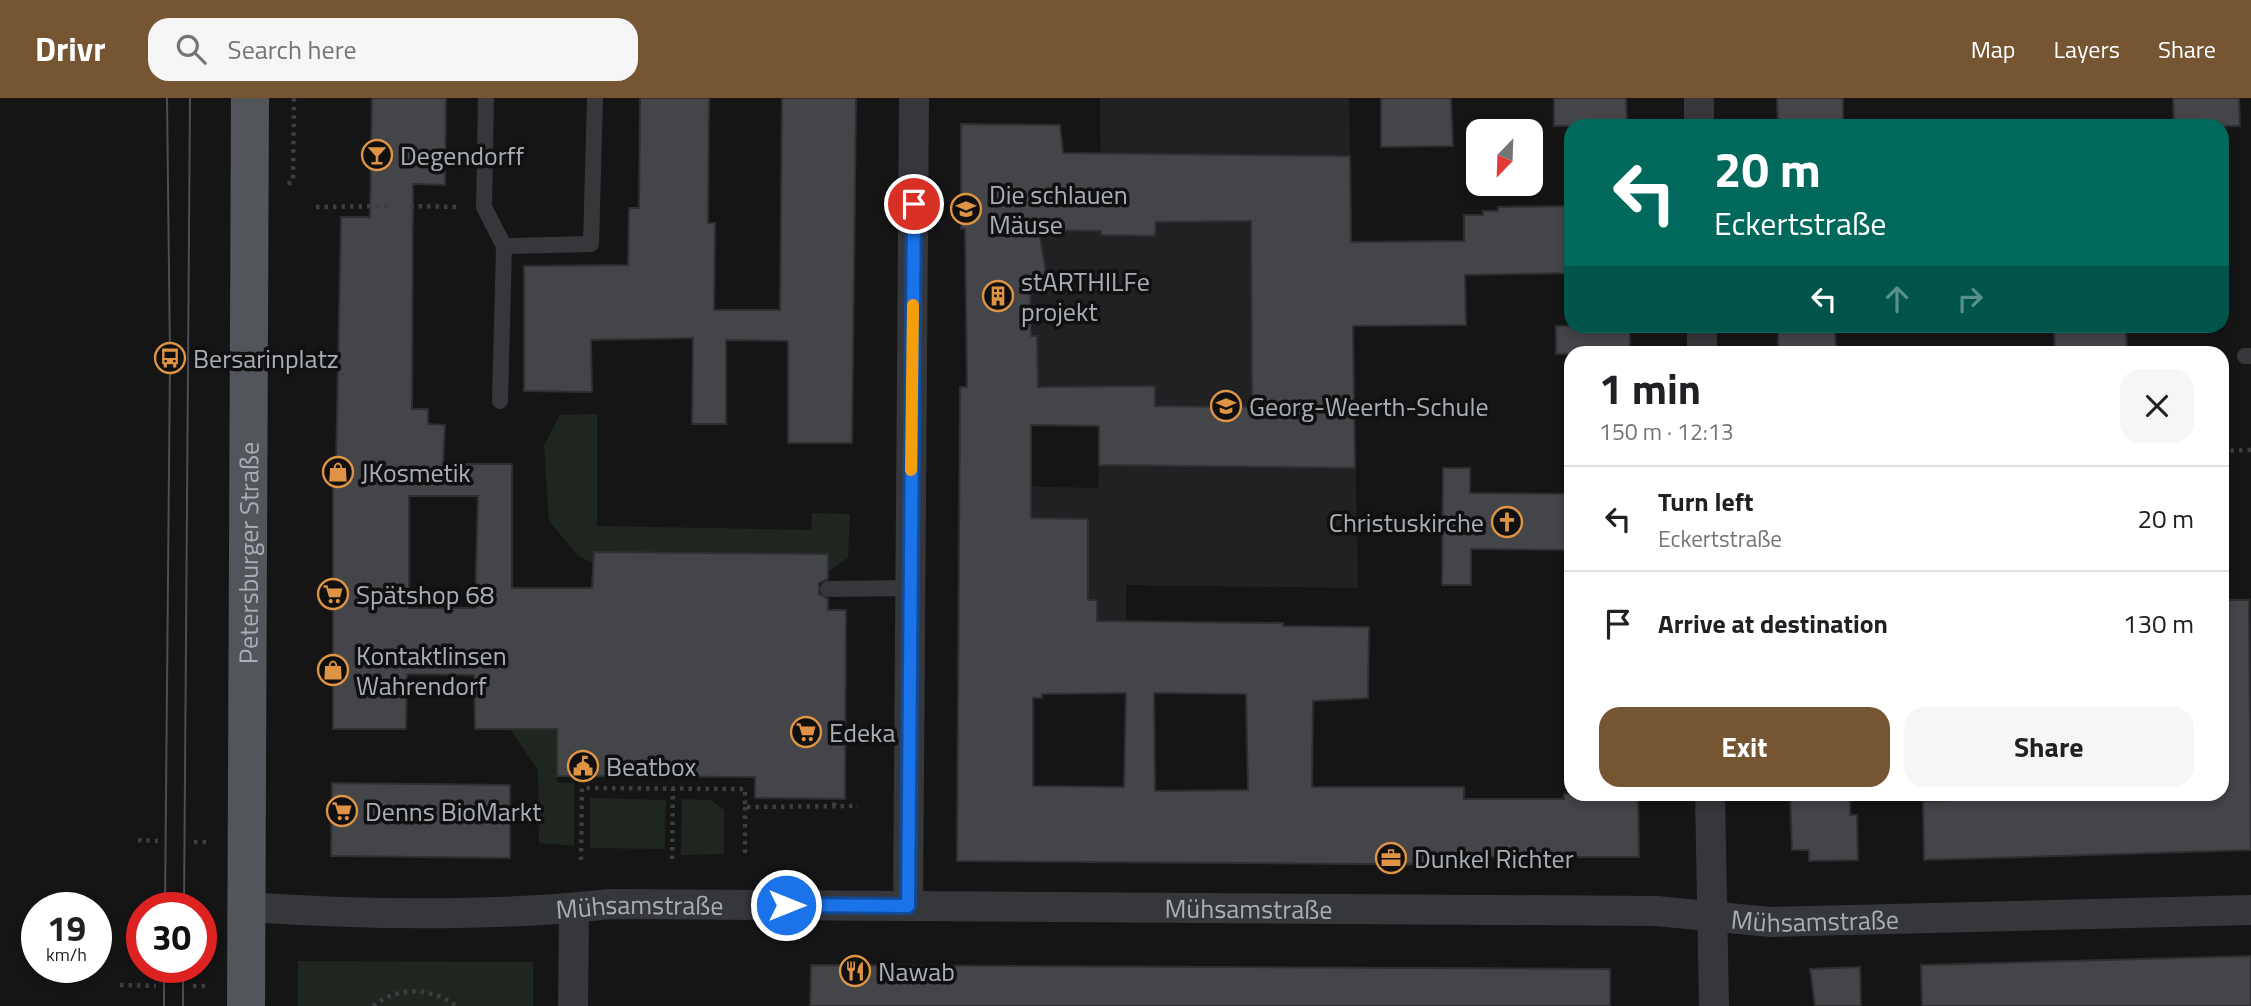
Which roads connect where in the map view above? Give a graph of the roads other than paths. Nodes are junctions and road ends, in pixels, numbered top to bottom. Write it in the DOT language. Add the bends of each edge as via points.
graph roads {
  1 [pos="250,98"];
  2 [pos="486,98"];
  3 [pos="595,98"];
  4 [pos="914,98"];
  5 [pos="1699,98"];
  6 [pos="1699,119"];
  7 [pos="505,246"];
  8 [pos="500,401"];
  9 [pos="910,588"];
  10 [pos="828,589"];
  11 [pos="1710,801"];
  12 [pos="908,906"];
  13 [pos="246,907"];
  14 [pos="574,908"];
  15 [pos="2251,910"];
  16 [pos="1712,916"];
  17 [pos="230,996"];
  18 [pos="573,1006"];
  19 [pos="1714,1006"];
  1 -- 13 [label="main road, Petersburger Straße"];
  2 -- 7 [label="lane" via="484,207"];
  3 -- 7 [label="lane" via="592,244"];
  4 -- 9 [label="street"];
  5 -- 6 [label="street"];
  7 -- 8 [label="lane"];
  9 -- 10 [label="lane"];
  9 -- 12 [label="street"];
  11 -- 16 [label="street"];
  12 -- 14 [label="street, Mühsamstraße" via="611,904"];
  12 -- 16 [label="street, Mühsamstraße" via="1642,911"];
  13 -- 14 [label="street, Mühsamstraße" via="312,912"];
  13 -- 17 [label="main road, Petersburger Straße"];
  14 -- 18 [label="street"];
  15 -- 16 [label="street, Mühsamstraße" via="1771,922"];
  16 -- 19 [label="street"];
}
